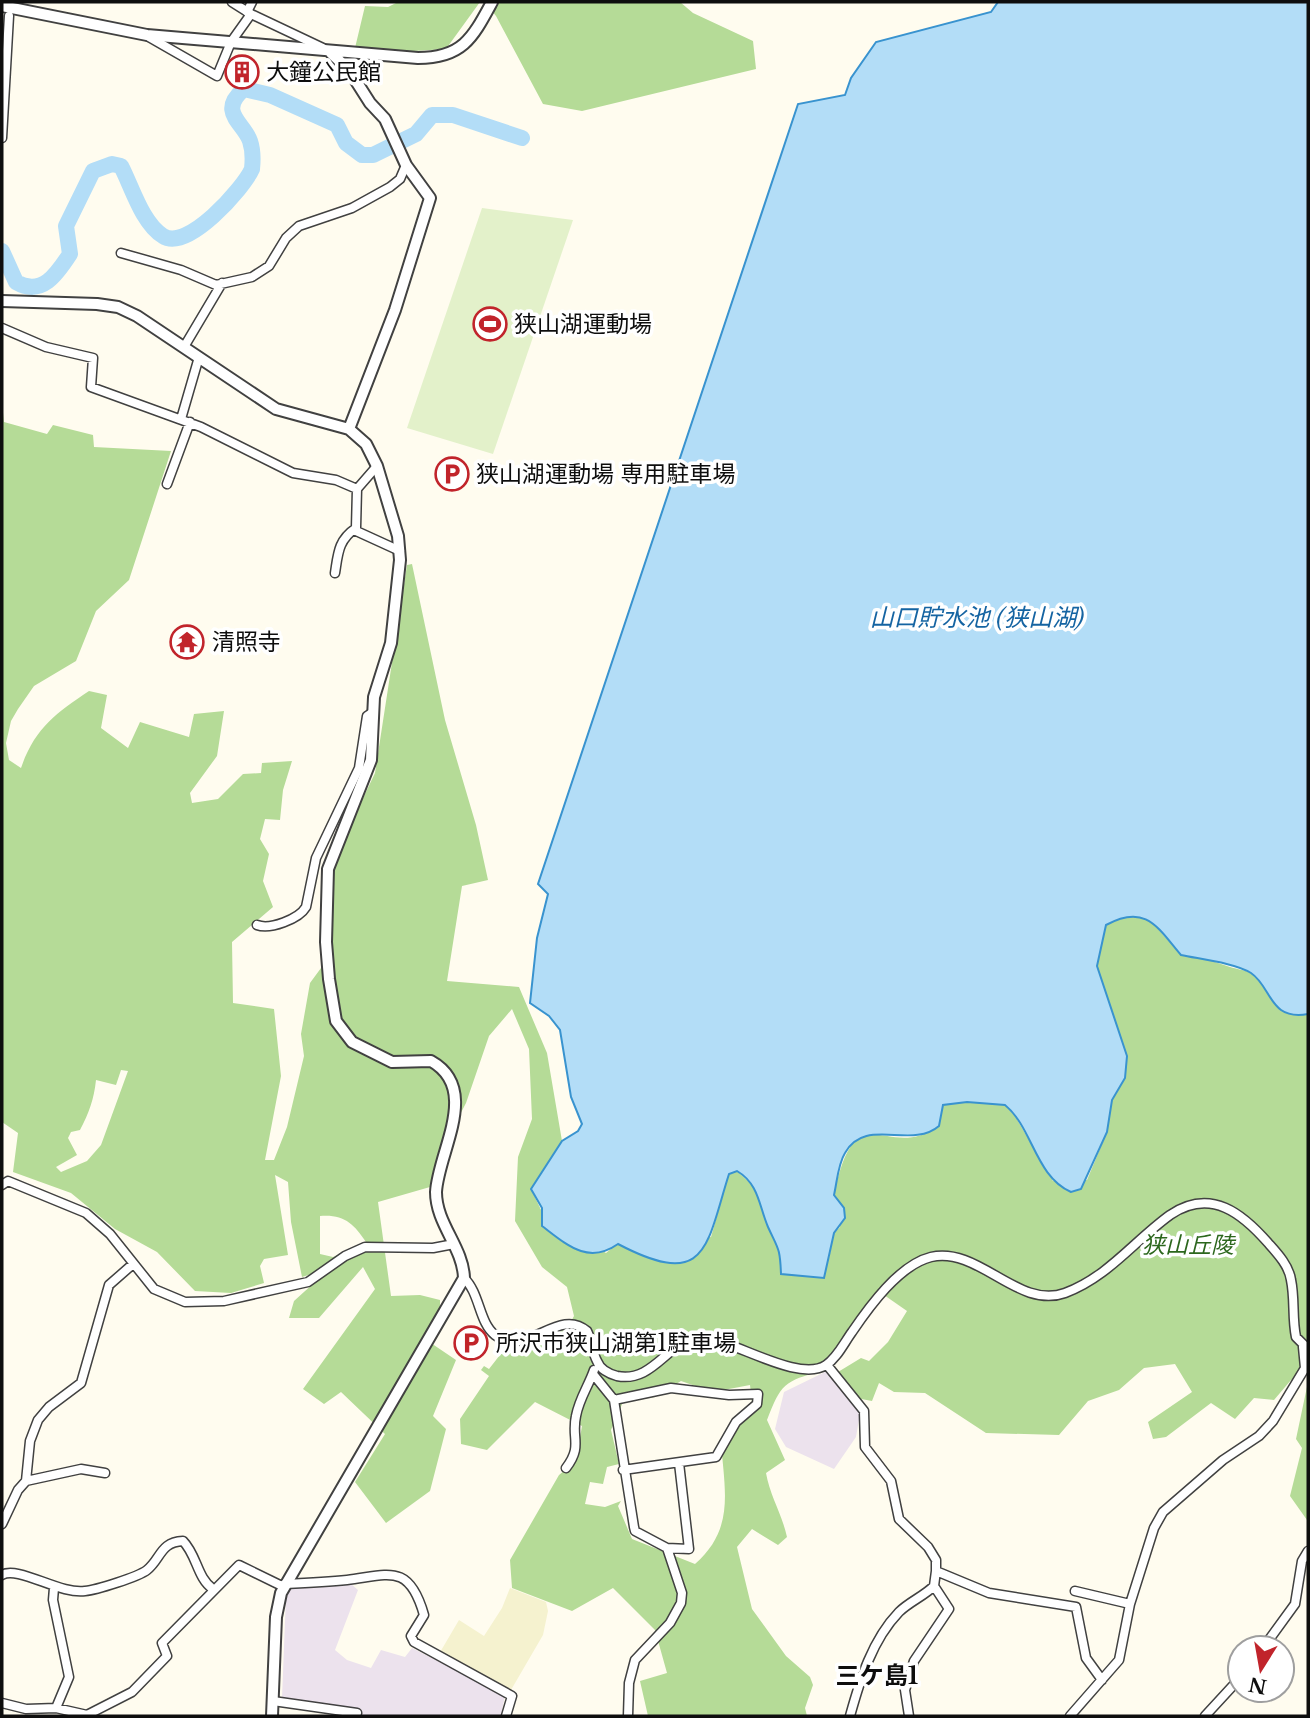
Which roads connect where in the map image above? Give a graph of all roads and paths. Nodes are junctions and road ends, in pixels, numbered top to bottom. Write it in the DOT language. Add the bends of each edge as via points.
graph roads {
  1 [pos="232,2"];
  2 [pos="252,2"];
  3 [pos="492,2"];
  4 [pos="2,6"];
  5 [pos="249,13"];
  6 [pos="9,14"];
  7 [pos="147,35"];
  8 [pos="231,42"];
  9 [pos="331,53"];
  10 [pos="2,138"];
  11 [pos="405,165"];
  12 [pos="121,253"];
  13 [pos="222,283"];
  14 [pos="2,301"];
  15 [pos="2,328"];
  16 [pos="184,347"];
  17 [pos="199,357"];
  18 [pos="185,421"];
  19 [pos="349,429"];
  20 [pos="377,466"];
  21 [pos="167,484"];
  22 [pos="357,489"];
  23 [pos="354,530"];
  24 [pos="400,551"];
  25 [pos="335,573"];
  26 [pos="373,712"];
  27 [pos="257,925"];
  28 [pos="2,1185"];
  29 [pos="454,1244"];
  30 [pos="133,1264"];
  31 [pos="464,1279"];
  32 [pos="1306,1348"];
  33 [pos="596,1360"];
  34 [pos="827,1365"];
  35 [pos="593,1374"];
  36 [pos="614,1400"];
  37 [pos="679,1463"];
  38 [pos="566,1468"];
  39 [pos="623,1470"];
  40 [pos="105,1473"];
  41 [pos="26,1481"];
  42 [pos="2,1524"];
  43 [pos="667,1548"];
  44 [pos="1308,1551"];
  45 [pos="936,1571"];
  46 [pos="2,1575"];
  47 [pos="285,1586"];
  48 [pos="934,1586"];
  49 [pos="54,1588"];
  50 [pos="213,1590"];
  51 [pos="1075,1591"];
  52 [pos="1130,1604"];
  53 [pos="1273,1634"];
  54 [pos="1102,1680"];
  55 [pos="1226,1693"];
  56 [pos="273,1700"];
  57 [pos="2,1703"];
  58 [pos="56,1708"];
  59 [pos="85,1716"];
  60 [pos="272,1716"];
  61 [pos="356,1716"];
  62 [pos="506,1716"];
  63 [pos="628,1716"];
  64 [pos="850,1716"];
  65 [pos="909,1716"];
  66 [pos="1070,1716"];
  67 [pos="1205,1716"];
  1 -- 5 [label="street"];
  2 -- 5 [label="street"];
  3 -- 9 [label="street" via="465,45 444,56"];
  4 -- 6 [label="street"];
  5 -- 8 [label="street"];
  5 -- 9 [label="street"];
  6 -- 7 [label="street"];
  6 -- 10 [label="street"];
  7 -- 8 [label="street"];
  7 -- 8 [label="street" via="217,76"];
  8 -- 9 [label="street"];
  9 -- 11 [label="street" via="394,134"];
  11 -- 13 [label="street" via="400,179 390,187 352,208 299,226 269,265 252,277"];
  11 -- 19 [label="street" via="430,198 429,205"];
  12 -- 13 [label="street" via="216,285"];
  13 -- 16 [label="street"];
  14 -- 16 [label="street" via="118,307"];
  15 -- 18 [label="street" via="46,347 93,358 90,387"];
  16 -- 17 [label="street"];
  17 -- 18 [label="street"];
  17 -- 19 [label="street" via="275,409"];
  18 -- 21 [label="street"];
  18 -- 22 [label="street" via="293,473 336,480"];
  19 -- 20 [label="street" via="366,444"];
  20 -- 22 [label="street"];
  20 -- 24 [label="street"];
  22 -- 23 [label="street"];
  23 -- 24 [label="street"];
  23 -- 25 [label="street" via="339,547"];
  24 -- 26 [label="street" via="391,643 377,682"];
  26 -- 27 [label="street" via="367,716 355,778 316,858 306,906 302,913 284,921"];
  26 -- 29 [label="street" via="369,768 331,859 327,880 326,942 333,1014 352,1042 393,1062 431,1061 447,1077 455,1120 437,1200"];
  28 -- 30 [label="street" via="8,1181 78,1208 110,1234"];
  29 -- 30 [label="street" via="365,1247 308,1282 195,1303 168,1297 144,1280"];
  29 -- 31 [label="street"];
  30 -- 41 [label="street" via="109,1285 81,1383 38,1420"];
  31 -- 33 [label="street" via="491,1331 500,1338 521,1342 574,1323 587,1331"];
  31 -- 47 [label="street"];
  32 -- 34 [label="street" via="1296,1337 1291,1279 1284,1263 1243,1216 1220,1205 1199,1205 1174,1213 1102,1274 1052,1296 1024,1290 961,1259 932,1257 919,1262 869,1306"];
  32 -- 52 [label="street" via="1305,1368 1273,1422 1163,1512"];
  33 -- 34 [label="street" via="611,1375 631,1377 651,1370 685,1341 705,1338 804,1370"];
  33 -- 35 [label="street"];
  34 -- 45 [label="street" via="864,1410 865,1447 891,1481 899,1519 928,1547"];
  35 -- 36 [label="street"];
  35 -- 38 [label="street" via="575,1420 576,1453"];
  36 -- 37 [label="street" via="671,1388 758,1394 757,1404 736,1422 716,1457"];
  36 -- 39 [label="street"];
  37 -- 39 [label="street"];
  37 -- 43 [label="street" via="689,1549"];
  39 -- 43 [label="street" via="635,1531"];
  40 -- 41 [label="street" via="80,1469"];
  41 -- 42 [label="street"];
  43 -- 63 [label="street" via="681,1603 670,1623 635,1660"];
  44 -- 53 [label="street" via="1295,1604"];
  45 -- 48 [label="street"];
  45 -- 54 [label="street" via="989,1593 1076,1607 1086,1658"];
  46 -- 49 [label="street" via="14,1572"];
  47 -- 50 [label="street" via="239,1565"];
  47 -- 56 [label="street" via="276,1617"];
  47 -- 62 [label="street" via="381,1573 400,1578 417,1593 424,1615 411,1636 414,1642 512,1696"];
  48 -- 64 [label="street" via="901,1610 881,1636 860,1679"];
  48 -- 65 [label="street" via="950,1609 914,1661 905,1690"];
  49 -- 50 [label="street" via="86,1591 146,1570 166,1545 183,1541"];
  49 -- 58 [label="street" via="69,1677"];
  50 -- 59 [label="street" via="162,1643 167,1656 132,1692"];
  51 -- 52 [label="street"];
  52 -- 54 [label="street" via="1119,1660"];
  54 -- 66 [label="street"];
  55 -- 67 [label="street"];
  56 -- 60 [label="street"];
  56 -- 61 [label="street"];
  57 -- 58 [label="street" via="26,1709"];
  58 -- 59 [label="street"];
}
